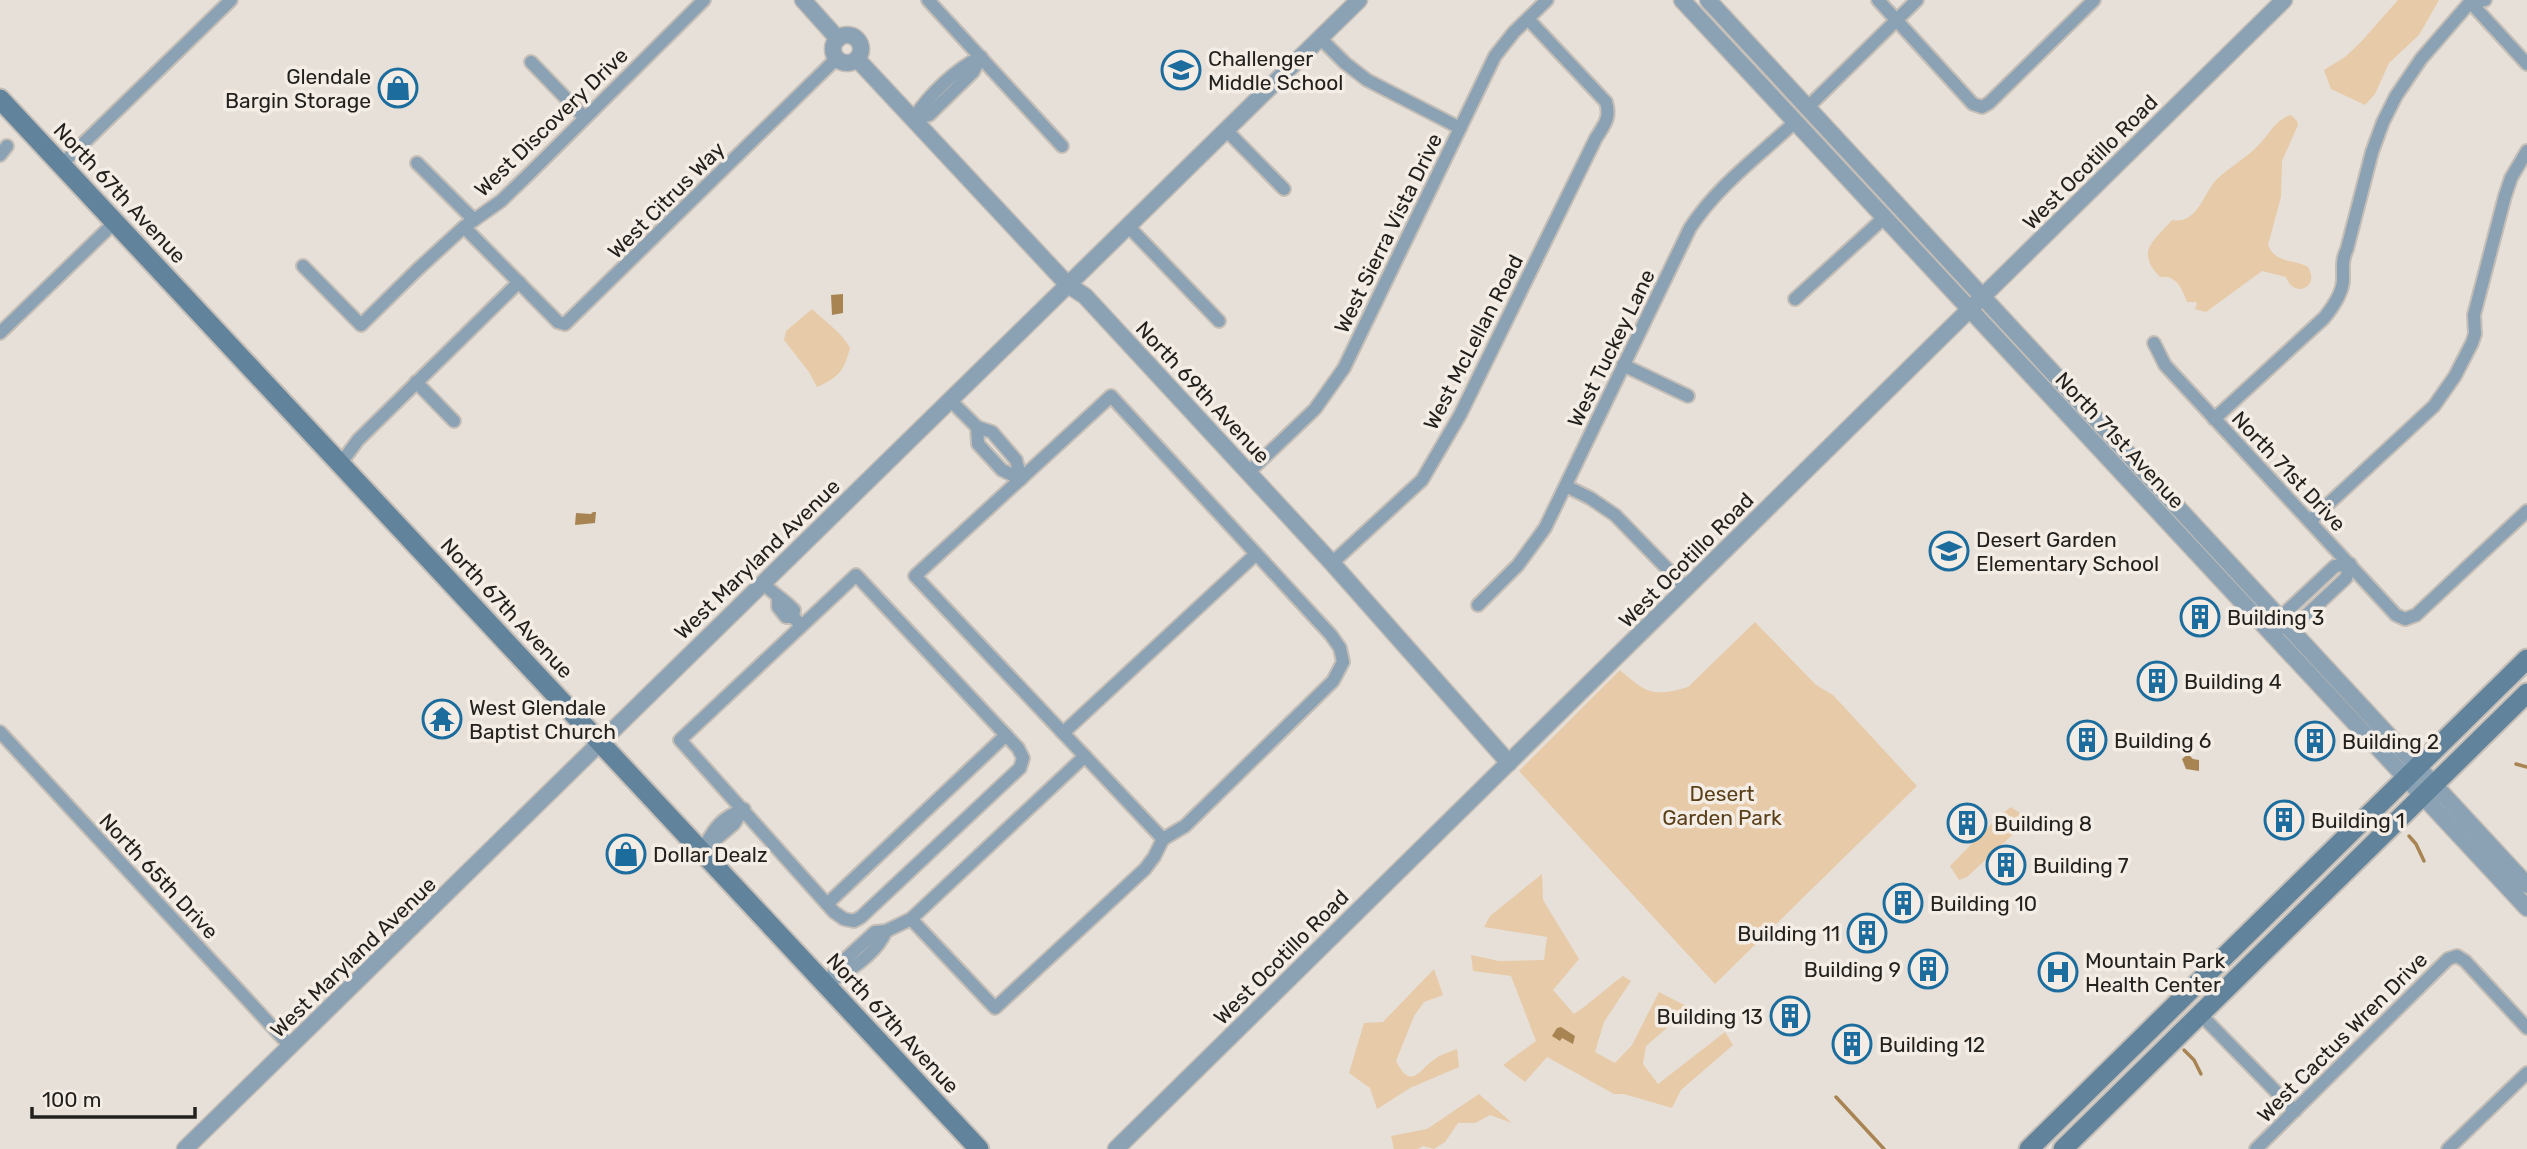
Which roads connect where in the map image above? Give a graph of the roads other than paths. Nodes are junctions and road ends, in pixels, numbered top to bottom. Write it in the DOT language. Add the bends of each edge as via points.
graph roads {
  1 [pos="231,0"];
  2 [pos="682,0"];
  3 [pos="704,0"];
  4 [pos="803,0"];
  5 [pos="928,0"];
  6 [pos="1359,0"];
  7 [pos="1547,0"];
  8 [pos="1682,0"];
  9 [pos="1709,0"];
  10 [pos="1878,0"];
  11 [pos="1917,0"];
  12 [pos="2094,0"];
  13 [pos="2284,0"];
  14 [pos="2485,0"];
  15 [pos="2472,2"];
  16 [pos="693,11"];
  17 [pos="1528,19"];
  18 [pos="1897,20"];
  19 [pos="1320,38"];
  20 [pos="838,39"];
  21 [pos="981,57"];
  22 [pos="837,58"];
  23 [pos="857,59"];
  24 [pos="531,62"];
  25 [pos="2527,64"];
  26 [pos="0,99"];
  27 [pos="1808,107"];
  28 [pos="586,118"];
  29 [pos="913,119"];
  30 [pos="1796,121"];
  31 [pos="1460,128"];
  32 [pos="1226,130"];
  33 [pos="1062,146"];
  34 [pos="2527,151"];
  35 [pos="417,163"];
  36 [pos="62,164"];
  37 [pos="1284,189"];
  38 [pos="1885,217"];
  39 [pos="115,222"];
  40 [pos="469,224"];
  41 [pos="1128,226"];
  42 [pos="303,267"];
  43 [pos="519,282"];
  44 [pos="1068,285"];
  45 [pos="1983,297"];
  46 [pos="1795,299"];
  47 [pos="1970,310"];
  48 [pos="1219,321"];
  49 [pos="0,333"];
  50 [pos="2154,343"];
  51 [pos="1623,365"];
  52 [pos="416,382"];
  53 [pos="1688,396"];
  54 [pos="950,400"];
  55 [pos="2214,419"];
  56 [pos="454,421"];
  57 [pos="341,463"];
  58 [pos="1249,472"];
  59 [pos="1021,479"];
  60 [pos="1566,486"];
  61 [pos="2527,511"];
  62 [pos="2310,521"];
  63 [pos="1256,554"];
  64 [pos="1332,563"];
  65 [pos="2350,564"];
  66 [pos="763,583"];
  67 [pos="1686,589"];
  68 [pos="1478,605"];
  69 [pos="797,621"];
  70 [pos="2287,623"];
  71 [pos="2273,635"];
  72 [pos="2527,659"];
  73 [pos="2527,693"];
  74 [pos="0,732"];
  75 [pos="1063,733"];
  76 [pos="1006,736"];
  77 [pos="602,743"];
  78 [pos="1085,756"];
  79 [pos="1509,763"];
  80 [pos="2412,772"];
  81 [pos="2429,790"];
  82 [pos="744,809"];
  83 [pos="1163,839"];
  84 [pos="702,850"];
  85 [pos="2527,885"];
  86 [pos="827,904"];
  87 [pos="2527,908"];
  88 [pos="911,919"];
  89 [pos="826,984"];
  90 [pos="2200,1014"];
  91 [pos="2527,1028"];
  92 [pos="291,1047"];
  93 [pos="2527,1073"];
  94 [pos="2295,1111"];
  95 [pos="2050,1128"];
  96 [pos="2065,1147"];
  97 [pos="185,1149"];
  98 [pos="979,1149"];
  99 [pos="1116,1149"];
  100 [pos="2029,1149"];
  101 [pos="2256,1149"];
  102 [pos="2448,1149"];
  1 -- 36 [label="street"];
  2 -- 16 [label="street"];
  3 -- 16 [label="street, West Discovery Drive"];
  4 -- 20 [label="street, North 69th Avenue"];
  5 -- 21 [label="street"];
  6 -- 19 [label="street, West Maryland Avenue"];
  7 -- 17 [label="street, West Sierra Vista Drive"];
  8 -- 30 [label="street, North 71st Avenue"];
  9 -- 27 [label="street, North 71st Avenue"];
  10 -- 18 [label="street"];
  11 -- 18 [label="street"];
  12 -- 18 [label="street" via="1982,107 1973,104"];
  13 -- 45 [label="street, West Ocotillo Road"];
  14 -- 15 [label="street"];
  15 -- 25 [label="street"];
  15 -- 55 [label="street" via="2421,59 2380,128 2342,259 2344,279 2334,305"];
  16 -- 28 [label="street, West Discovery Drive"];
  17 -- 31 [label="street, West Sierra Vista Drive" via="1495,56"];
  17 -- 64 [label="street, West McLellan Road" via="1606,102 1608,119 1461,415 1422,480"];
  18 -- 27 [label="street"];
  19 -- 31 [label="street" via="1367,80"];
  19 -- 32 [label="street, West Maryland Avenue"];
  20 -- 22 [label="street" via="833,48"];
  20 -- 23 [label="street, North 69th Avenue" via="849,35 857,39 861,50"];
  21 -- 29 [label="street" via="973,72 929,114"];
  21 -- 33 [label="street"];
  22 -- 23 [label="street" via="847,63"];
  22 -- 43 [label="street, West Citrus Way" via="573,319 558,322"];
  23 -- 29 [label="street, North 69th Avenue"];
  24 -- 28 [label="street"];
  26 -- 36 [label="main road, North 67th Avenue"];
  27 -- 45 [label="street, North 71st Avenue"];
  28 -- 40 [label="street, West Discovery Drive" via="501,201"];
  29 -- 44 [label="street, North 69th Avenue"];
  30 -- 38 [label="street, North 71st Avenue"];
  30 -- 51 [label="street, West Tuckey Lane" via="1705,205"];
  31 -- 58 [label="street, West Sierra Vista Drive" via="1343,368 1315,409"];
  32 -- 37 [label="street"];
  32 -- 41 [label="street, West Maryland Avenue"];
  34 -- 62 [label="street" via="2511,178 2473,315 2474,334 2455,376 2423,418"];
  35 -- 40 [label="street, West Citrus Way"];
  36 -- 39 [label="main road, North 67th Avenue"];
  38 -- 46 [label="street"];
  38 -- 47 [label="street, North 71st Avenue"];
  39 -- 49 [label="street"];
  39 -- 57 [label="main road, North 67th Avenue"];
  40 -- 42 [label="street, West Discovery Drive" via="362,325"];
  40 -- 43 [label="street, West Citrus Way"];
  41 -- 44 [label="street, West Maryland Avenue"];
  41 -- 48 [label="street"];
  43 -- 52 [label="street"];
  44 -- 54 [label="street, West Maryland Avenue"];
  44 -- 58 [label="street, North 69th Avenue" via="1085,296"];
  45 -- 47 [label="street, West Ocotillo Road"];
  45 -- 70 [label="street, North 71st Avenue"];
  47 -- 67 [label="street, West Ocotillo Road"];
  47 -- 71 [label="street, North 71st Avenue"];
  50 -- 55 [label="street, North 71st Drive" via="2165,365"];
  51 -- 53 [label="street"];
  51 -- 60 [label="street, West Tuckey Lane"];
  52 -- 56 [label="street"];
  52 -- 57 [label="street"];
  54 -- 59 [label="street" via="976,427 992,432 1016,460"];
  54 -- 66 [label="street, West Maryland Avenue"];
  55 -- 62 [label="street, North 71st Drive"];
  57 -- 77 [label="main road, North 67th Avenue"];
  58 -- 64 [label="street, North 69th Avenue"];
  59 -- 63 [label="street" via="1111,396"];
  59 -- 75 [label="street" via="915,576"];
  60 -- 67 [label="street" via="1615,515"];
  60 -- 68 [label="street, West Tuckey Lane" via="1533,548"];
  61 -- 65 [label="street, North 71st Drive" via="2416,615 2404,619"];
  62 -- 65 [label="street, North 71st Drive"];
  63 -- 75 [label="street"];
  63 -- 83 [label="street" via="1331,635 1343,662 1333,681 1294,720 1185,826"];
  64 -- 79 [label="street, North 69th Avenue"];
  65 -- 70 [label="street" via="2336,566 2288,610"];
  66 -- 69 [label="street" via="786,617"];
  66 -- 77 [label="street, West Maryland Avenue"];
  67 -- 79 [label="street, West Ocotillo Road"];
  69 -- 76 [label="street" via="856,575"];
  69 -- 82 [label="street" via="680,740"];
  70 -- 71 [label="street"];
  70 -- 80 [label="street, North 71st Avenue"];
  71 -- 80 [label="street, North 71st Avenue"];
  72 -- 80 [label="main road"];
  73 -- 81 [label="main road"];
  74 -- 92 [label="street, North 65th Drive"];
  75 -- 78 [label="street"];
  76 -- 86 [label="street"];
  76 -- 86 [label="street" via="1023,758 1020,768 1000,787 861,917 844,919"];
  77 -- 84 [label="main road, North 67th Avenue"];
  77 -- 92 [label="street, West Maryland Avenue"];
  78 -- 83 [label="street"];
  78 -- 88 [label="street"];
  79 -- 99 [label="street, West Ocotillo Road"];
  80 -- 81 [label="street, North 71st Avenue"];
  80 -- 95 [label="main road"];
  81 -- 85 [label="street, North 71st Avenue"];
  81 -- 87 [label="street, North 71st Avenue"];
  81 -- 90 [label="main road"];
  82 -- 84 [label="street" via="716,826"];
  82 -- 86 [label="street"];
  83 -- 88 [label="street" via="1145,869 995,1008"];
  84 -- 89 [label="main road, North 67th Avenue"];
  88 -- 89 [label="street" via="886,931 881,942 850,971"];
  89 -- 98 [label="main road, North 67th Avenue"];
  90 -- 94 [label="street"];
  90 -- 96 [label="main road"];
  91 -- 94 [label="street, West Cactus Wren Drive" via="2457,956 2448,959"];
  92 -- 97 [label="street, West Maryland Avenue"];
  93 -- 102 [label="street"];
  94 -- 101 [label="street, West Cactus Wren Drive"];
  95 -- 96 [label="main road"];
  95 -- 100 [label="main road"];
}
